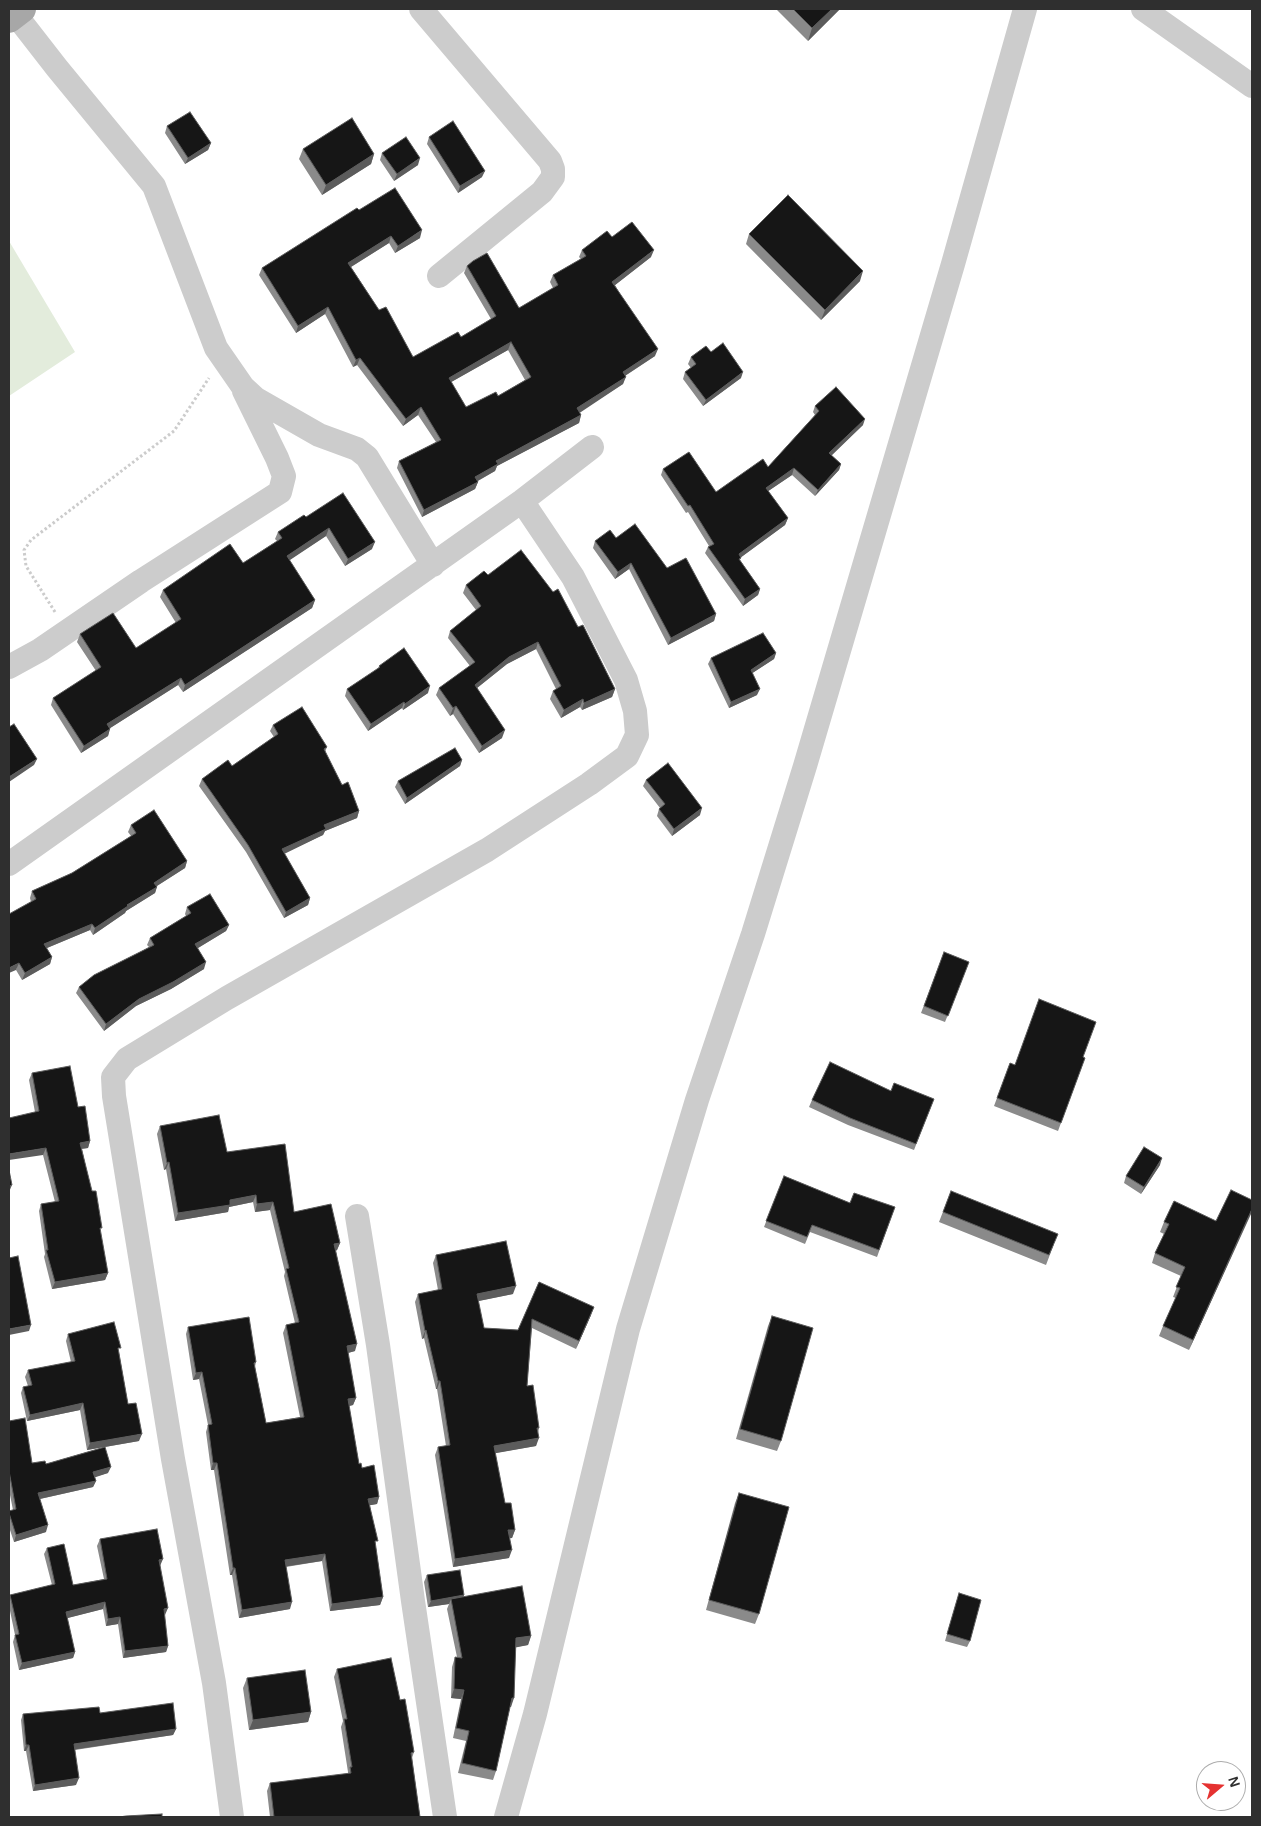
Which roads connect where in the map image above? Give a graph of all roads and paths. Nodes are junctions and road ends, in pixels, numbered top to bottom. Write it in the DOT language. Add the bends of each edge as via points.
graph roads {
  1 [pos="422,9"];
  2 [pos="1025,9"];
  3 [pos="1143,9"];
  4 [pos="15,14"];
  5 [pos="1252,86"];
  6 [pos="439,276"];
  7 [pos="216,348"];
  8 [pos="242,387"];
  9 [pos="592,447"];
  10 [pos="522,501"];
  11 [pos="433,565"];
  12 [pos="68,632"];
  13 [pos="9,667"];
  14 [pos="9,864"];
  15 [pos="357,1216"];
  16 [pos="232,1817"];
  17 [pos="445,1817"];
  18 [pos="506,1817"];
  1 -- 6 [label="street" via="550,160 553,169 553,177 542,192"];
  2 -- 18 [label="street" via="805,766 697,1100 628,1329 535,1714"];
  3 -- 5 [label="street"];
  4 -- 7 [label="street" via="154,186"];
  7 -- 8 [label="street"];
  7 -- 12 [label="path" via="209,380 174,431 31,540 24,550 26,566"];
  8 -- 11 [label="street" via="319,435 357,449 367,457"];
  8 -- 12 [label="street" via="284,476 280,492"];
  9 -- 10 [label="street"];
  10 -- 11 [label="street"];
  10 -- 16 [label="street" via="574,577 626,680 635,711 637,735 627,756 487,850 143,1049 127,1059 113,1077 173,1459 214,1682"];
  11 -- 14 [label="street"];
  12 -- 13 [label="street"];
  15 -- 17 [label="street"];
}
